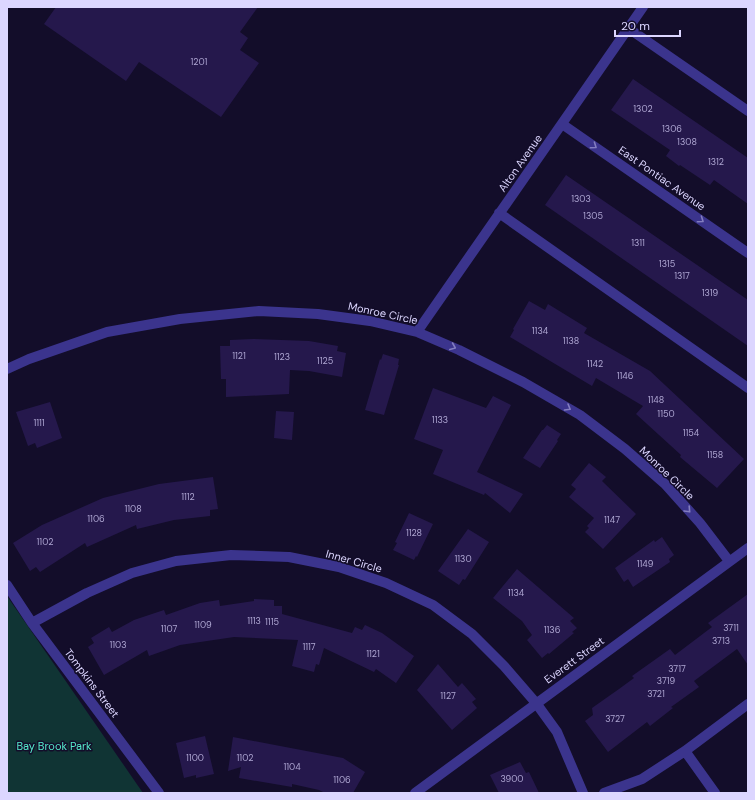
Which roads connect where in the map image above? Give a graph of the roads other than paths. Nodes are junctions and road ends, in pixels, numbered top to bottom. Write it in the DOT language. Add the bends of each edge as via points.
graph roads {
  1 [pos="643,7"];
  2 [pos="628,28"];
  3 [pos="748,111"];
  4 [pos="562,124"];
  5 [pos="499,213"];
  6 [pos="748,252"];
  7 [pos="417,332"];
  8 [pos="7,369"];
  9 [pos="748,388"];
  10 [pos="748,548"];
  11 [pos="729,561"];
  12 [pos="7,585"];
  13 [pos="32,623"];
  14 [pos="536,703"];
  15 [pos="748,704"];
  16 [pos="685,751"];
  17 [pos="159,793"];
  18 [pos="416,793"];
  19 [pos="583,793"];
  20 [pos="604,793"];
  21 [pos="715,793"];
  1 -- 2 [label="street, Alton Avenue"];
  2 -- 3 [label="street"];
  2 -- 4 [label="street, Alton Avenue"];
  4 -- 5 [label="street, Alton Avenue"];
  4 -- 6 [label="street, East Pontiac Avenue, one-way"];
  5 -- 7 [label="street, Alton Avenue"];
  5 -- 9 [label="street"];
  7 -- 8 [label="street, Monroe Circle" via="370,321 318,314 259,311 180,319 107,332"];
  7 -- 11 [label="street, Monroe Circle, one-way" via="523,382 580,415 665,484"];
  10 -- 11 [label="street, Everett Street"];
  11 -- 14 [label="street, Everett Street"];
  12 -- 13 [label="street, Tompkins Street"];
  13 -- 14 [label="street, Inner Circle" via="87,593 132,573 176,561 231,555 289,557 339,567 386,583 433,605 472,634"];
  13 -- 17 [label="street, Tompkins Street"];
  14 -- 18 [label="street, Everett Street"];
  14 -- 19 [label="street, Inner Circle" via="557,732"];
  15 -- 16 [label="street"];
  16 -- 20 [label="street" via="642,779"];
  16 -- 21 [label="street"];
}
